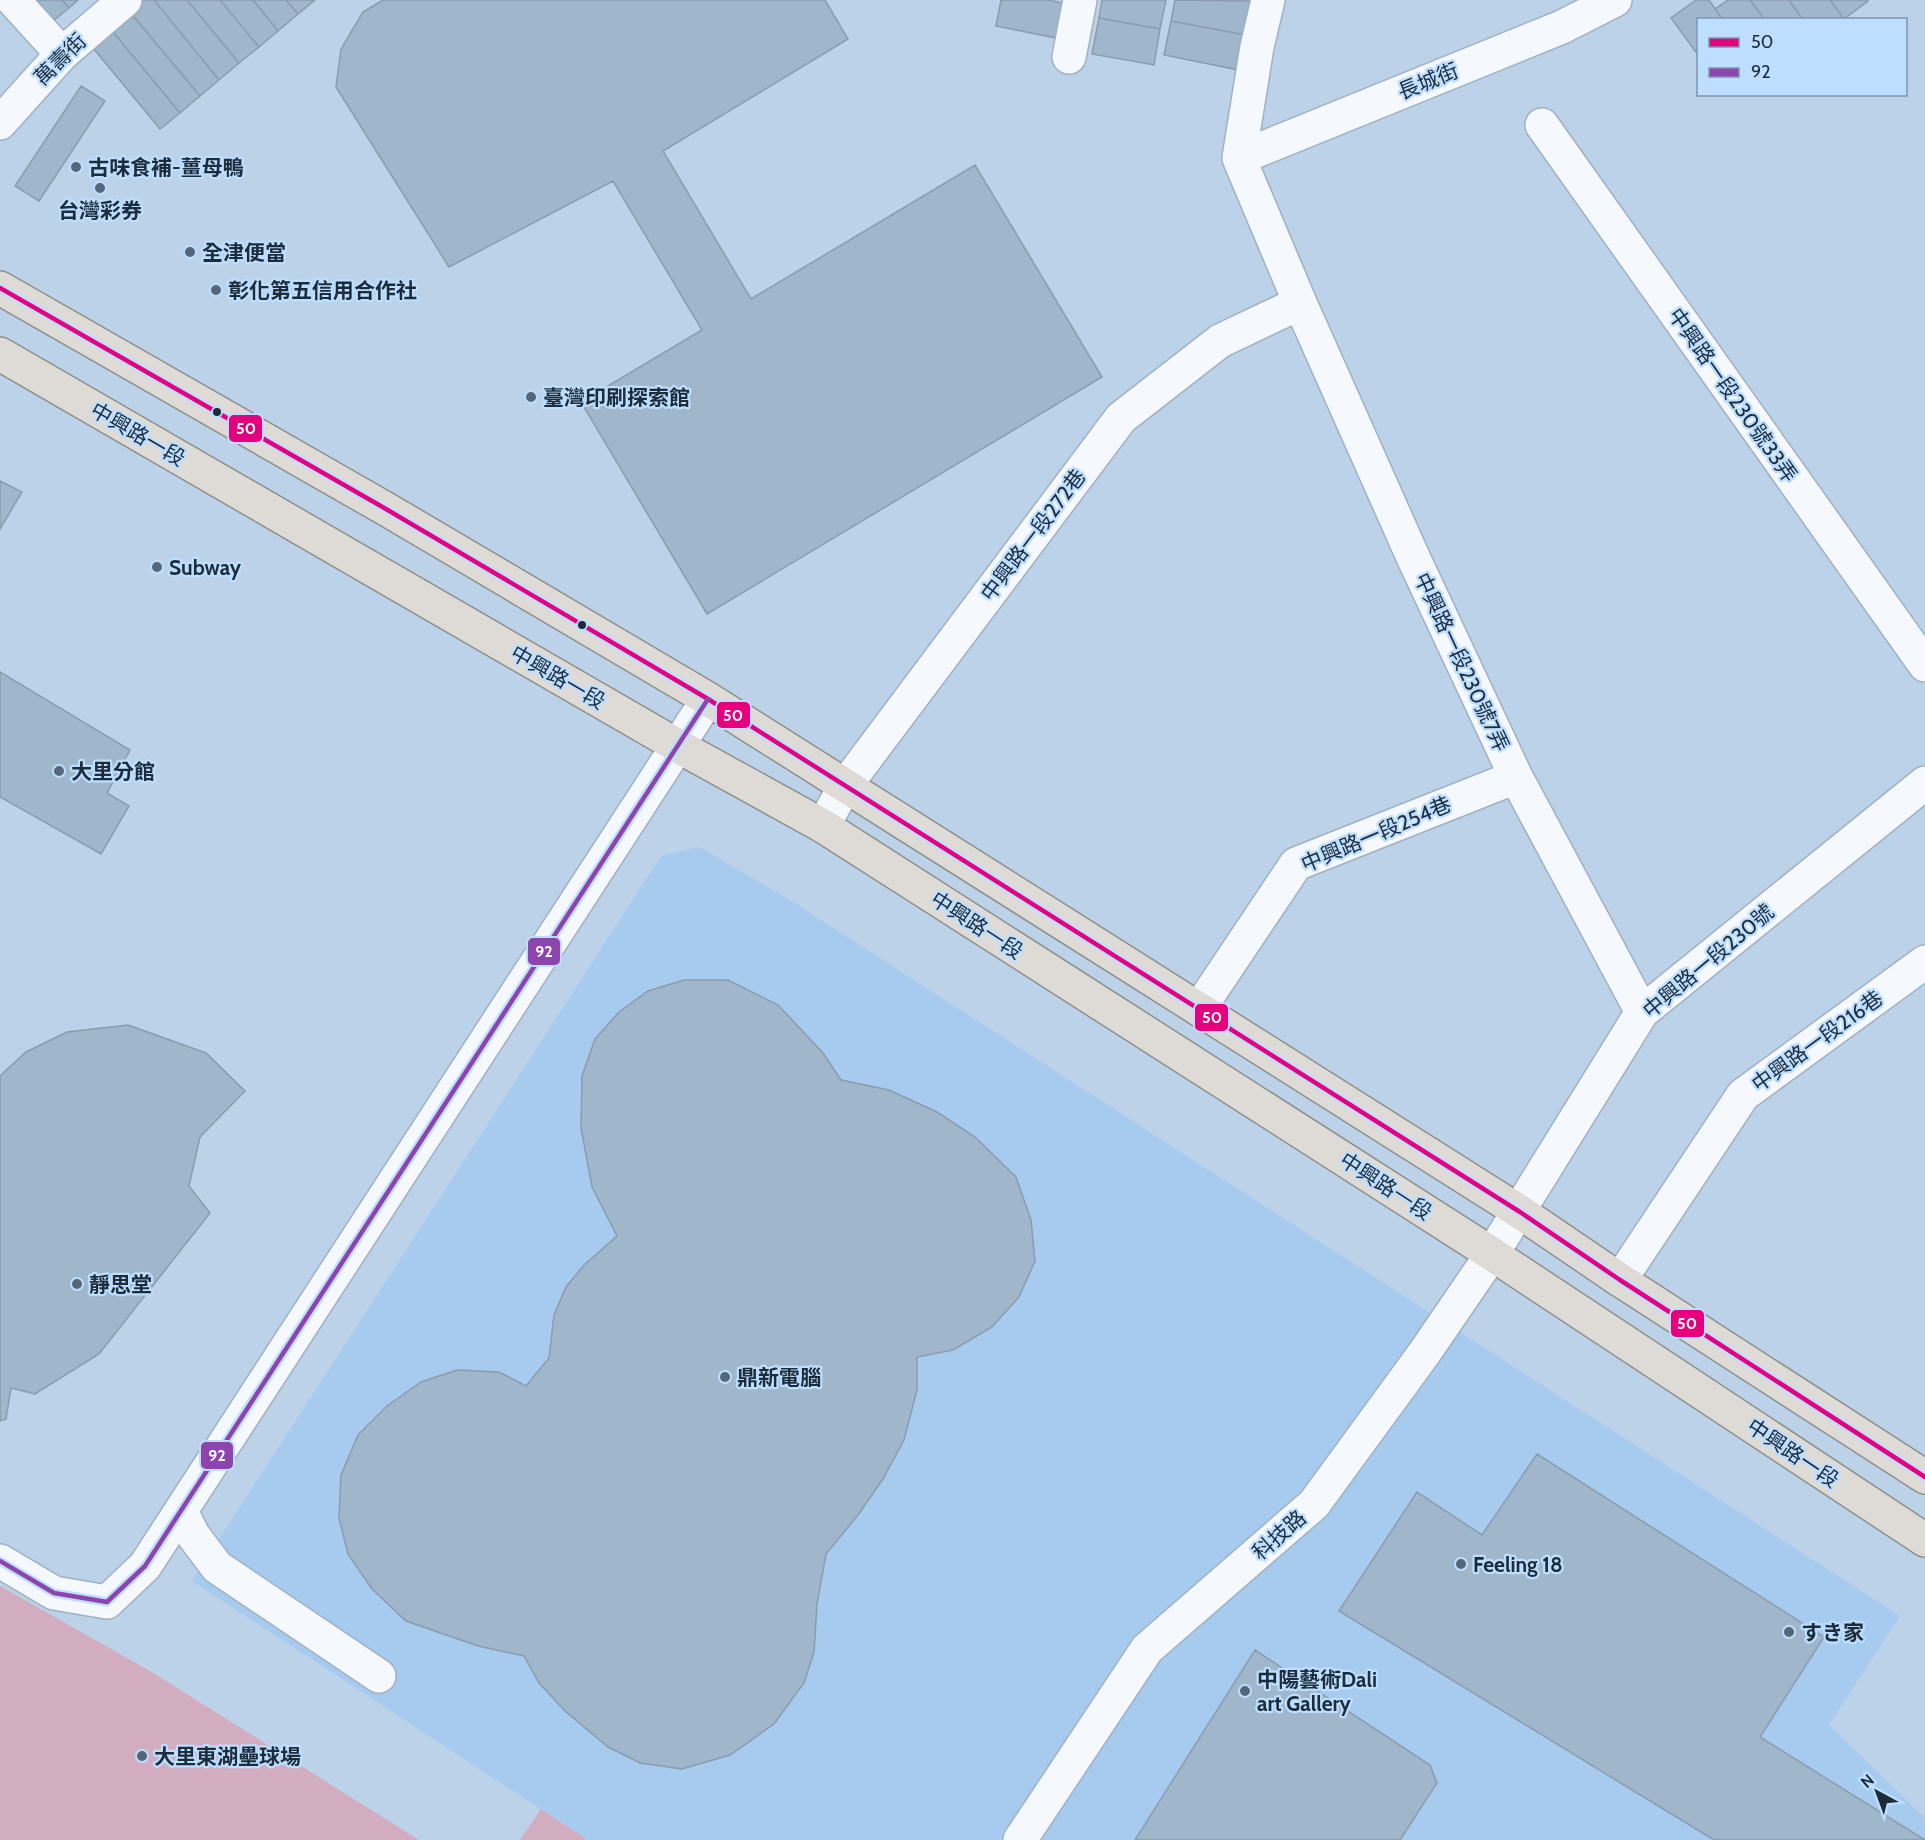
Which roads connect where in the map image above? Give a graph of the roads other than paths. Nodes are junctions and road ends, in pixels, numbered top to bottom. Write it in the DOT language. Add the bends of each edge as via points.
graph roads {
  1 [pos="13,0"];
  2 [pos="125,0"];
  3 [pos="1080,0"];
  4 [pos="1268,0"];
  5 [pos="1615,0"];
  6 [pos="62,54"];
  7 [pos="1069,57"];
  8 [pos="0,123"];
  9 [pos="1542,125"];
  10 [pos="1239,158"];
  11 [pos="0,288"];
  12 [pos="1300,303"];
  13 [pos="0,354"];
  14 [pos="1925,665"];
  15 [pos="708,699"];
  16 [pos="678,746"];
  17 [pos="1516,777"];
  18 [pos="1925,783"];
  19 [pos="845,786"];
  20 [pos="823,826"];
  21 [pos="1925,962"];
  22 [pos="1199,1009"];
  23 [pos="1642,1012"];
  24 [pos="1520,1212"];
  25 [pos="1492,1254"];
  26 [pos="1620,1280"];
  27 [pos="1925,1477"];
  28 [pos="181,1511"];
  29 [pos="1925,1540"];
  30 [pos="0,1561"];
  31 [pos="379,1676"];
  32 [pos="1020,1840"];
  1 -- 6 [label="street"];
  2 -- 6 [label="street, 萬壽街"];
  3 -- 7 [label="street"];
  4 -- 10 [label="street"];
  5 -- 10 [label="street, 長城街" via="1562,27"];
  6 -- 8 [label="street, 萬壽街"];
  9 -- 14 [label="street, 中興路一段230號33弄"];
  10 -- 12 [label="street, 中興路一段230號7弄"];
  11 -- 15 [label="main road" via="387,509"];
  12 -- 17 [label="street, 中興路一段230號7弄"];
  12 -- 19 [label="street, 中興路一段272巷" via="1220,341 1121,418"];
  13 -- 16 [label="main road, 中興路一段"];
  15 -- 16 [label="street"];
  15 -- 19 [label="main road"];
  16 -- 20 [label="main road, 中興路一段"];
  16 -- 28 [label="street"];
  17 -- 22 [label="street, 中興路一段254巷" via="1296,864"];
  17 -- 23 [label="street, 中興路一段230號7弄"];
  18 -- 23 [label="street, 中興路一段230號"];
  19 -- 20 [label="street, 中興路一段272巷"];
  19 -- 22 [label="main road"];
  20 -- 25 [label="main road, 中興路一段"];
  21 -- 26 [label="street, 中興路一段216巷" via="1743,1095"];
  22 -- 24 [label="main road"];
  23 -- 24 [label="street, 中興路一段230號"];
  24 -- 25 [label="street, 科技路"];
  24 -- 26 [label="main road"];
  25 -- 29 [label="main road, 中興路一段"];
  25 -- 32 [label="street, 科技路" via="1314,1504 1147,1649"];
  26 -- 27 [label="main road"];
  28 -- 30 [label="street" via="145,1566 107,1602 54,1593"];
  28 -- 31 [label="street" via="217,1567"];
}
